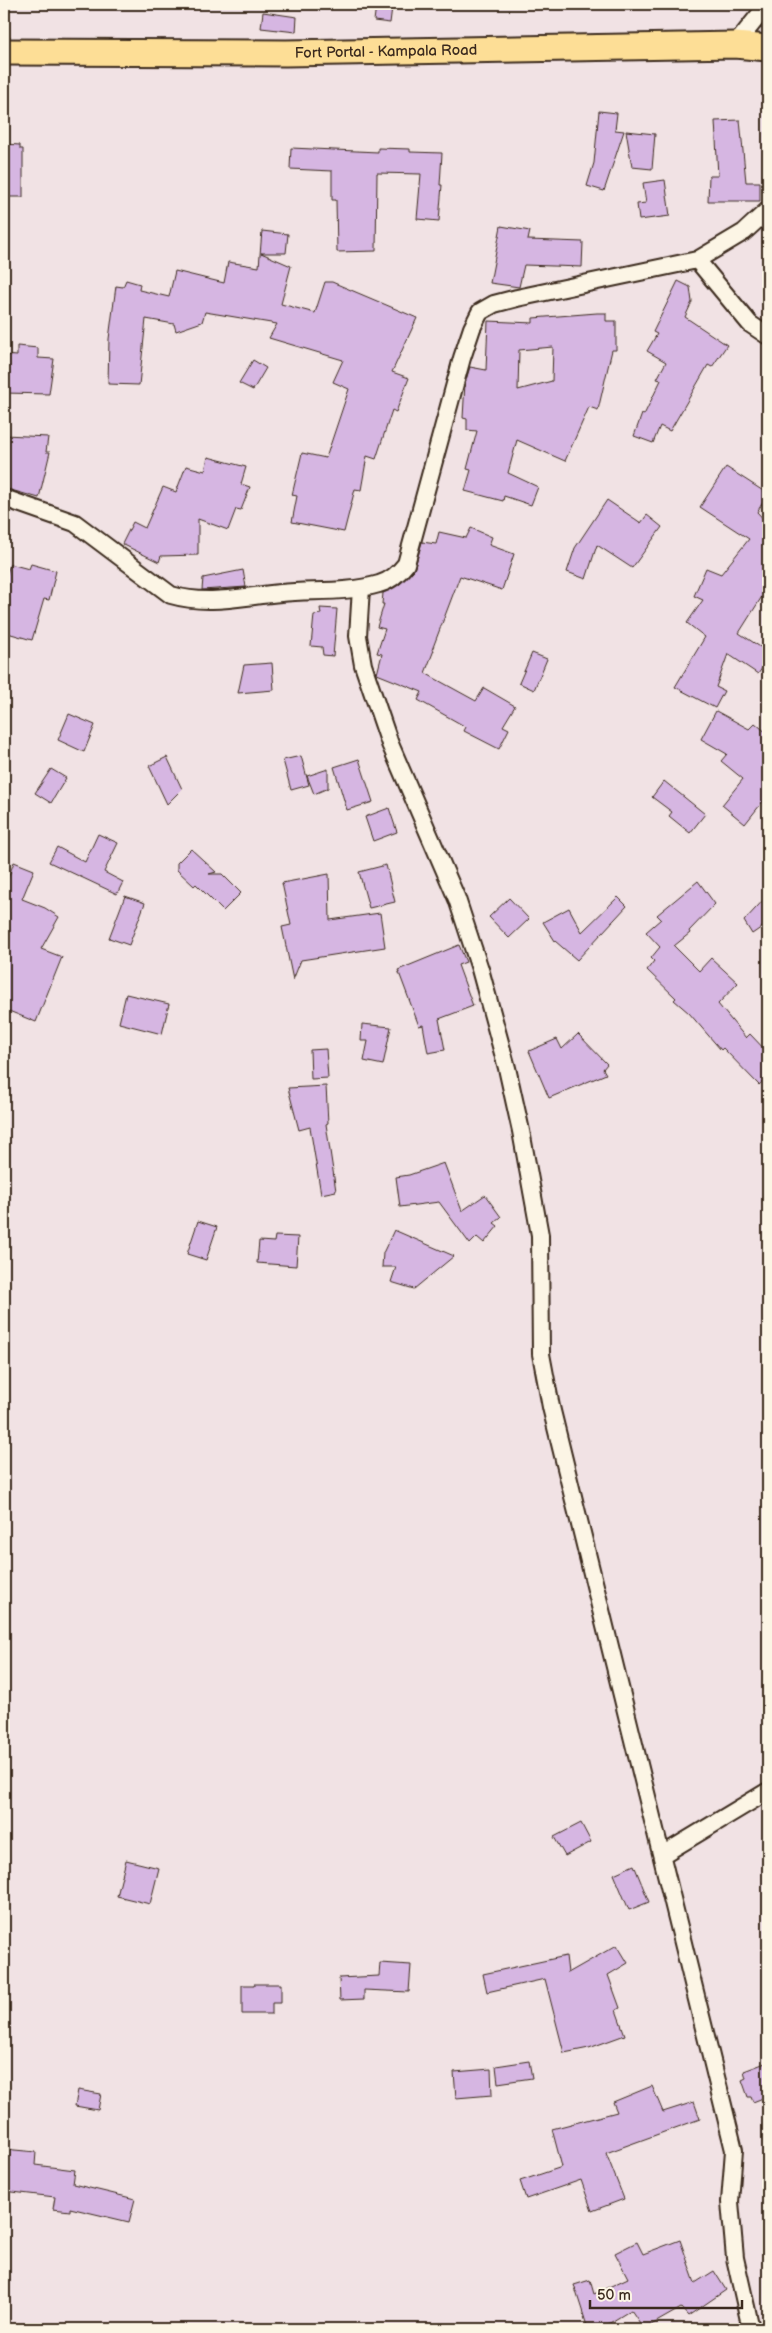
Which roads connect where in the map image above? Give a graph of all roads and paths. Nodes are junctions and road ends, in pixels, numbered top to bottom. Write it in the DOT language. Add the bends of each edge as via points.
graph roads {
  1 [pos="768,4"];
  2 [pos="735,45"];
  3 [pos="768,48"];
  4 [pos="4,52"];
  5 [pos="768,210"];
  6 [pos="697,260"];
  7 [pos="768,336"];
  8 [pos="4,498"];
  9 [pos="361,588"];
  10 [pos="768,1791"];
  11 [pos="662,1854"];
  12 [pos="751,2329"];
  1 -- 2 [label="street"];
  2 -- 3 [label="main road, Fort Portal - Kampala Road"];
  2 -- 4 [label="main road, Fort Portal - Kampala Road" via="286,52"];
  5 -- 6 [label="street" via="744,232"];
  6 -- 7 [label="street" via="750,324"];
  6 -- 9 [label="street" via="517,298 494,304 480,312 462,358 406,564 398,574 381,584"];
  8 -- 9 [label="street" via="75,523 171,594 188,600 211,602 279,593"];
  9 -- 11 [label="street" via="358,636 363,665 390,744 457,900 507,1068 540,1235 541,1354 551,1407"];
  10 -- 11 [label="street"];
  11 -- 12 [label="street" via="734,2150 730,2202 735,2258"];
}
